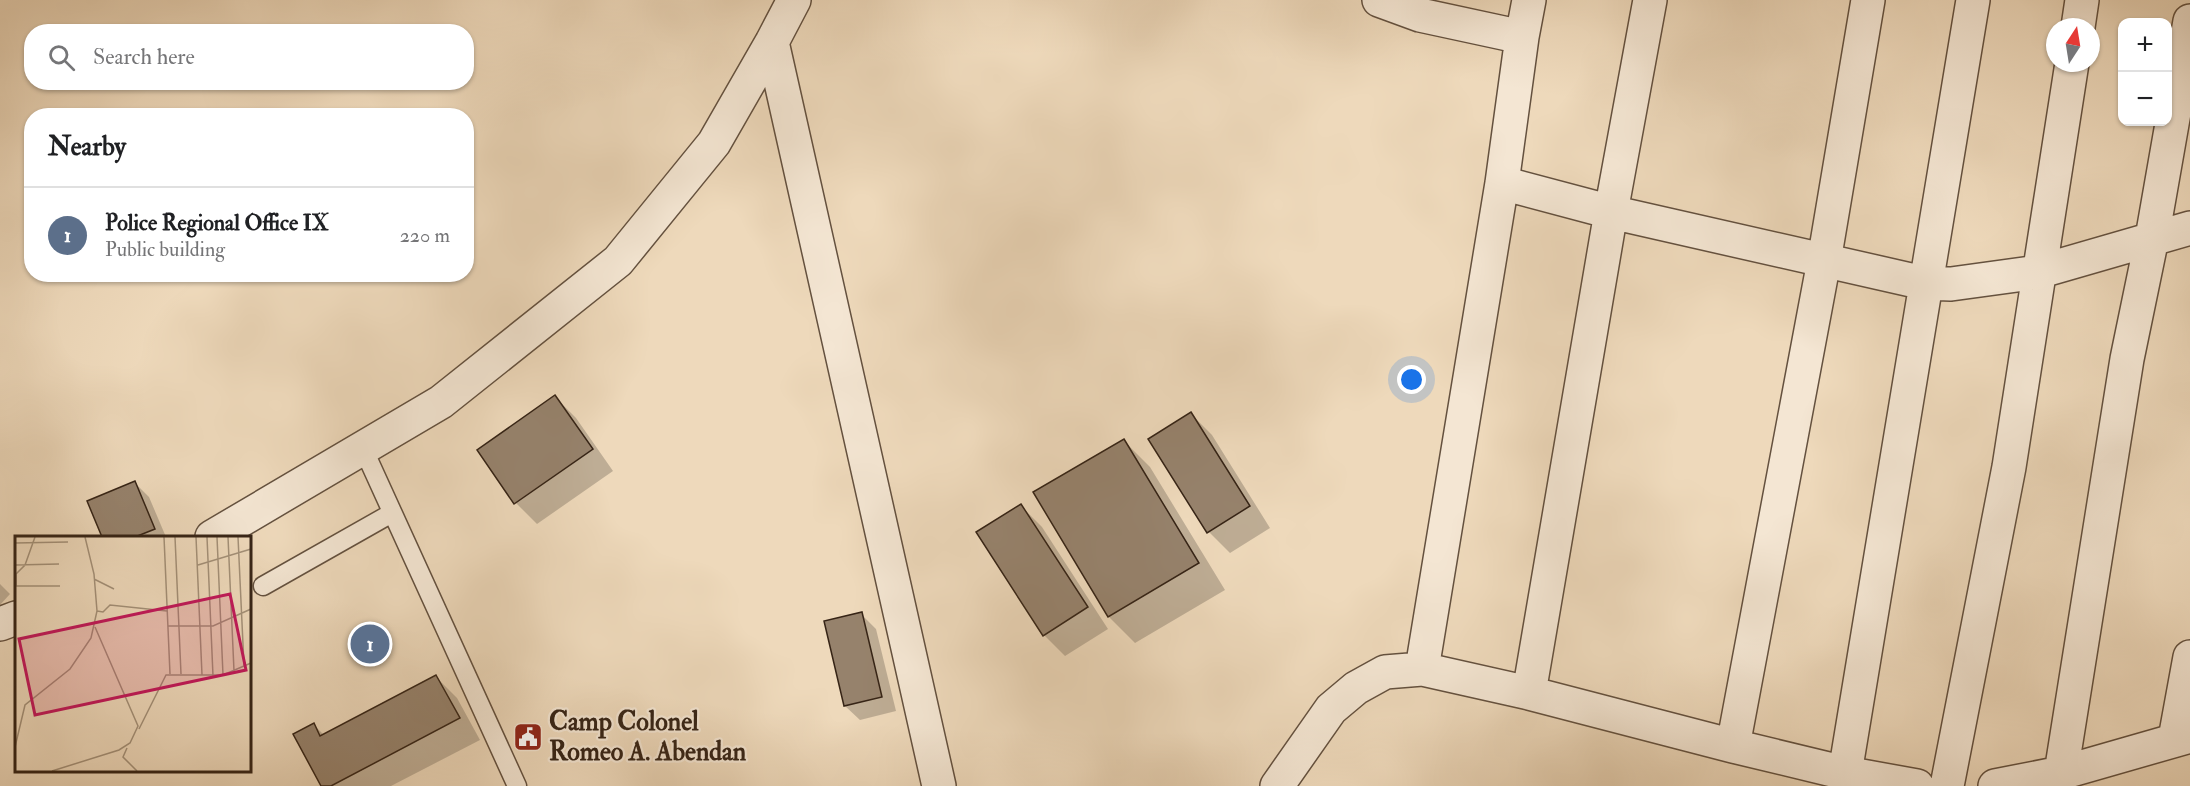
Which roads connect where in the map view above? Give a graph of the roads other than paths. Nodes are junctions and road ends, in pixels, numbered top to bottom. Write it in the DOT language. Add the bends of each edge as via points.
graph roads {
  1 [pos="794,0"];
  2 [pos="1379,0"];
  3 [pos="1529,0"];
  4 [pos="1650,0"];
  5 [pos="1868,0"];
  6 [pos="1973,0"];
  7 [pos="2082,0"];
  8 [pos="2079,18"];
  9 [pos="2190,21"];
  10 [pos="1522,37"];
  11 [pos="772,42"];
  12 [pos="2071,72"];
  13 [pos="1502,183"];
  14 [pos="1611,212"];
  15 [pos="2190,228"];
  16 [pos="2152,238"];
  17 [pos="1824,261"];
  18 [pos="2038,273"];
  19 [pos="1924,283"];
  20 [pos="363,448"];
  21 [pos="393,513"];
  22 [pos="214,536"];
  23 [pos="264,586"];
  24 [pos="15,618"];
  25 [pos="0,624"];
  26 [pos="2190,657"];
  27 [pos="1422,669"];
  28 [pos="1529,693"];
  29 [pos="2183,738"];
  30 [pos="1733,746"];
  31 [pos="1845,772"];
  32 [pos="2061,773"];
  33 [pos="517,786"];
  34 [pos="939,786"];
  35 [pos="1277,786"];
  36 [pos="1917,786"];
  37 [pos="1947,786"];
  38 [pos="1995,786"];
  1 -- 11 [label="street"];
  2 -- 10 [label="street" via="1420,15"];
  3 -- 10 [label="street"];
  4 -- 14 [label="street"];
  5 -- 17 [label="street"];
  6 -- 19 [label="street"];
  7 -- 8 [label="street"];
  9 -- 16 [label="street"];
  10 -- 13 [label="street"];
  11 -- 20 [label="street" via="714,143 618,261 441,402"];
  11 -- 34 [label="street"];
  12 -- 18 [label="street"];
  13 -- 14 [label="street"];
  13 -- 27 [label="street"];
  14 -- 17 [label="street"];
  14 -- 28 [label="street"];
  15 -- 16 [label="street"];
  16 -- 18 [label="street"];
  16 -- 32 [label="street" via="2127,359"];
  17 -- 19 [label="street"];
  17 -- 30 [label="street"];
  18 -- 19 [label="street" via="1951,284"];
  18 -- 37 [label="street" via="2009,467"];
  19 -- 31 [label="street"];
  20 -- 21 [label="lane"];
  20 -- 22 [label="street"];
  21 -- 23 [label="lane"];
  21 -- 33 [label="lane"];
  24 -- 25 [label="street"];
  26 -- 29 [label="street"];
  27 -- 28 [label="street"];
  27 -- 35 [label="street" via="1385,672 1356,688 1331,709"];
  28 -- 30 [label="street"];
  29 -- 32 [label="street"];
  30 -- 31 [label="street"];
  31 -- 36 [label="street"];
  32 -- 38 [label="street"];
}
